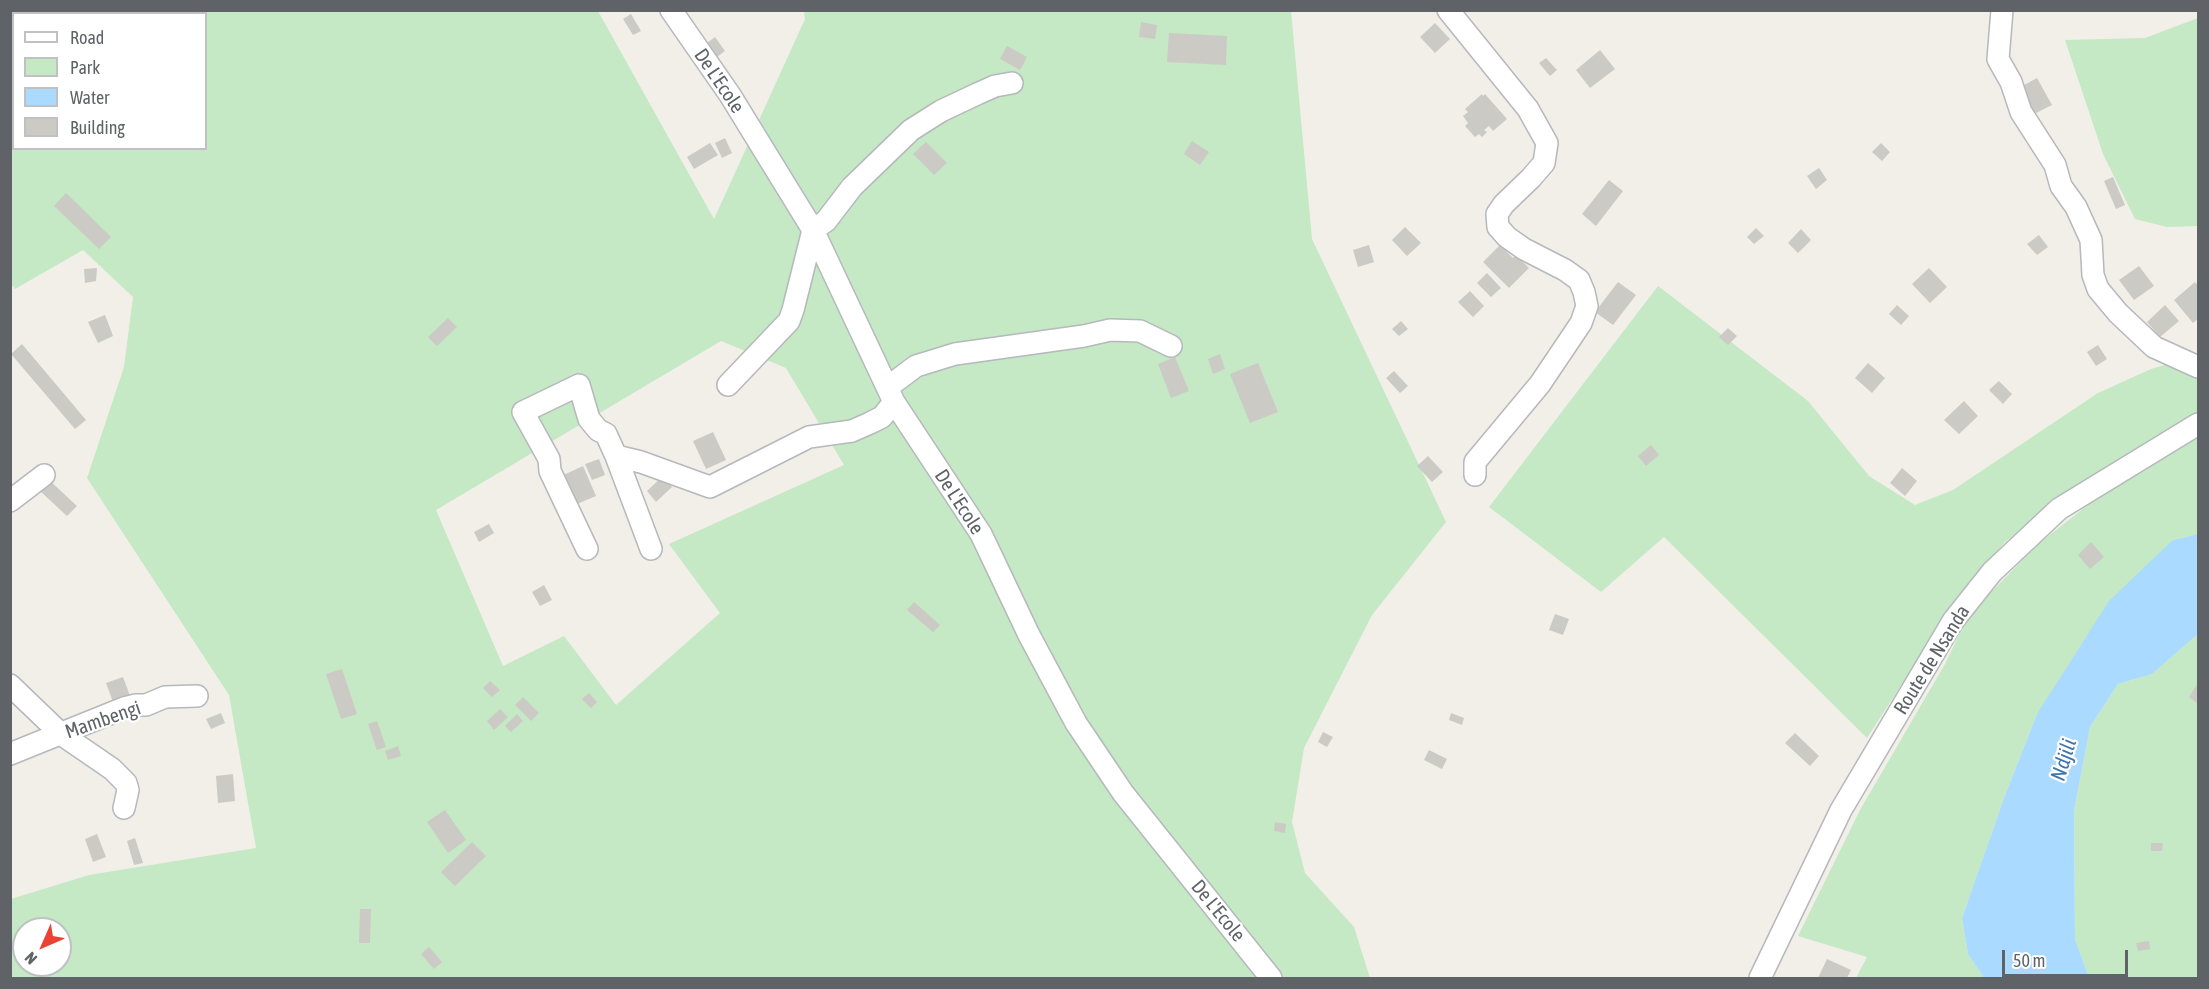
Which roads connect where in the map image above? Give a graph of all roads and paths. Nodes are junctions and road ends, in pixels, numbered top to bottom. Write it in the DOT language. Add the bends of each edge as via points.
graph roads {
  1 [pos="671,10"];
  2 [pos="1448,10"];
  3 [pos="2002,10"];
  4 [pos="1012,83"];
  5 [pos="813,230"];
  6 [pos="1171,346"];
  7 [pos="2199,367"];
  8 [pos="728,385"];
  9 [pos="891,395"];
  10 [pos="2199,424"];
  11 [pos="616,456"];
  12 [pos="44,475"];
  13 [pos="1475,475"];
  14 [pos="10,501"];
  15 [pos="587,549"];
  16 [pos="651,549"];
  17 [pos="10,685"];
  18 [pos="197,696"];
  19 [pos="61,734"];
  20 [pos="10,754"];
  21 [pos="124,808"];
  22 [pos="1272,978"];
  23 [pos="1761,978"];
  1 -- 5 [label="street, De L'Ecole" via="730,95"];
  2 -- 13 [label="street" via="1528,109 1547,143 1544,163 1504,204 1497,214 1498,227 1524,249 1579,280 1587,306 1581,323 1540,384 1475,462"];
  3 -- 7 [label="street" via="1998,59 2021,112 2055,165 2061,186 2091,240 2098,289 2154,347"];
  4 -- 5 [label="street" via="977,94 911,130"];
  5 -- 8 [label="street" via="789,321"];
  5 -- 9 [label="street, De L'Ecole"];
  6 -- 9 [label="street" via="1140,331 1110,330 956,354 916,366"];
  9 -- 11 [label="street" via="882,417 852,431 809,437 710,487"];
  9 -- 22 [label="street, De L'Ecole" via="981,534 1076,723 1123,793"];
  10 -- 23 [label="street, Route de Nsanda" via="2059,509 1992,572 1953,621 1841,810"];
  11 -- 15 [label="street" via="606,434 589,419 579,385 523,412 549,459 550,471"];
  11 -- 16 [label="street"];
  12 -- 14 [label="street"];
  17 -- 19 [label="street"];
  18 -- 19 [label="street, Mambengi" via="165,697 136,705"];
  19 -- 20 [label="street, Mambengi"];
  19 -- 21 [label="street" via="126,783"];
}
